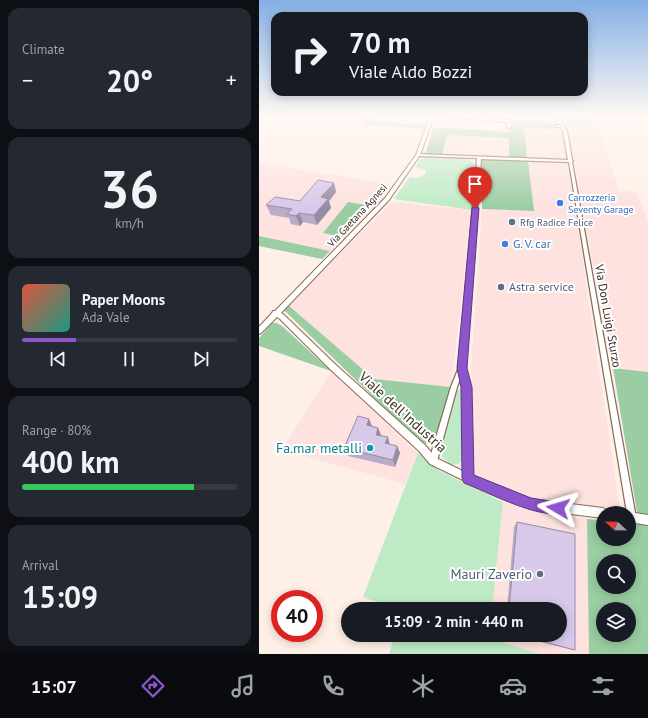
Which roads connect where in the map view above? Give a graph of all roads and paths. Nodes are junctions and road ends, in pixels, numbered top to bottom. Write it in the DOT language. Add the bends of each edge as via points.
graph roads {
  1 [pos="421,147"];
  2 [pos="568,147"];
  3 [pos="418,155"];
  4 [pos="479,158"];
  5 [pos="571,161"];
  6 [pos="275,313"];
  7 [pos="259,331"];
  8 [pos="462,368"];
  9 [pos="433,461"];
  10 [pos="468,478"];
  11 [pos="628,506"];
  12 [pos="596,512"];
  13 [pos="636,518"];
  14 [pos="648,520"];
  1 -- 3 [label="street, Via Gaetana Agnesi"];
  2 -- 5 [label="street, Via Don Luigi Sturzo"];
  3 -- 4 [label="street"];
  3 -- 6 [label="street, Via Gaetana Agnesi" via="387,199"];
  4 -- 5 [label="street"];
  4 -- 8 [label="street"];
  5 -- 11 [label="street, Via Don Luigi Sturzo"];
  6 -- 7 [label="street, Via Gaetana Agnesi"];
  6 -- 9 [label="street, Viale dell'Industria"];
  8 -- 9 [label="street"];
  8 -- 10 [label="street" via="467,387"];
  9 -- 10 [label="street, Viale dell'Industria"];
  10 -- 12 [label="street, Viale dell'Industria" via="531,504"];
  13 -- 14 [label="street"];
}
